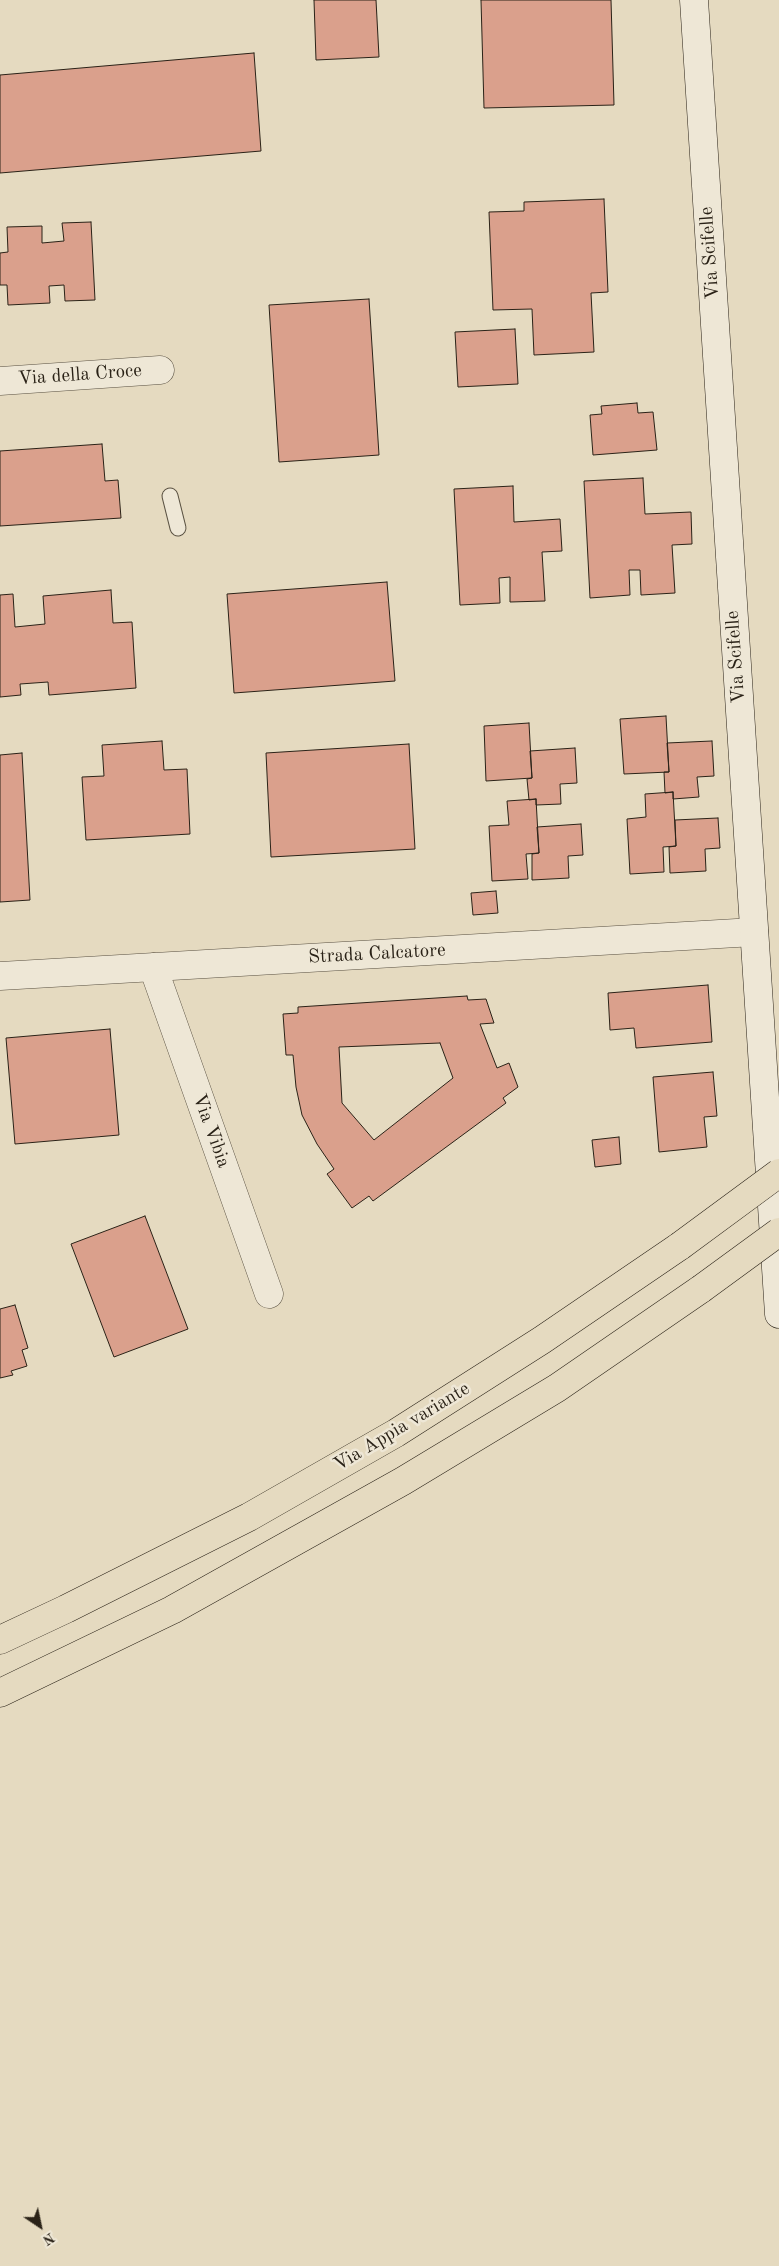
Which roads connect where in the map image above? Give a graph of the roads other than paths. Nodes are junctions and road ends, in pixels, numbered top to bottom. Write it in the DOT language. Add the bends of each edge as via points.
graph roads {
  1 [pos="694,0"];
  2 [pos="160,370"];
  3 [pos="0,381"];
  4 [pos="170,496"];
  5 [pos="178,528"];
  6 [pos="754,932"];
  7 [pos="153,967"];
  8 [pos="0,976"];
  9 [pos="779,1173"];
  10 [pos="779,1232"];
  11 [pos="269,1294"];
  12 [pos="779,1314"];
  13 [pos="0,1640"];
  14 [pos="0,1694"];
  1 -- 6 [label="street, Via Scifelle"];
  2 -- 3 [label="street, Via della Croce"];
  4 -- 5 [label="lane"];
  6 -- 7 [label="street, Strada Calcatore"];
  6 -- 12 [label="street, Via Scifelle"];
  7 -- 8 [label="street, Strada Calcatore"];
  7 -- 11 [label="street, Via Vibia"];
  9 -- 13 [label="highway, Via Appia variante, bridge" via="680,1246 542,1340 380,1443 249,1517"];
  10 -- 14 [label="highway, bridge" via="534,1403 403,1482 172,1610"];
}
